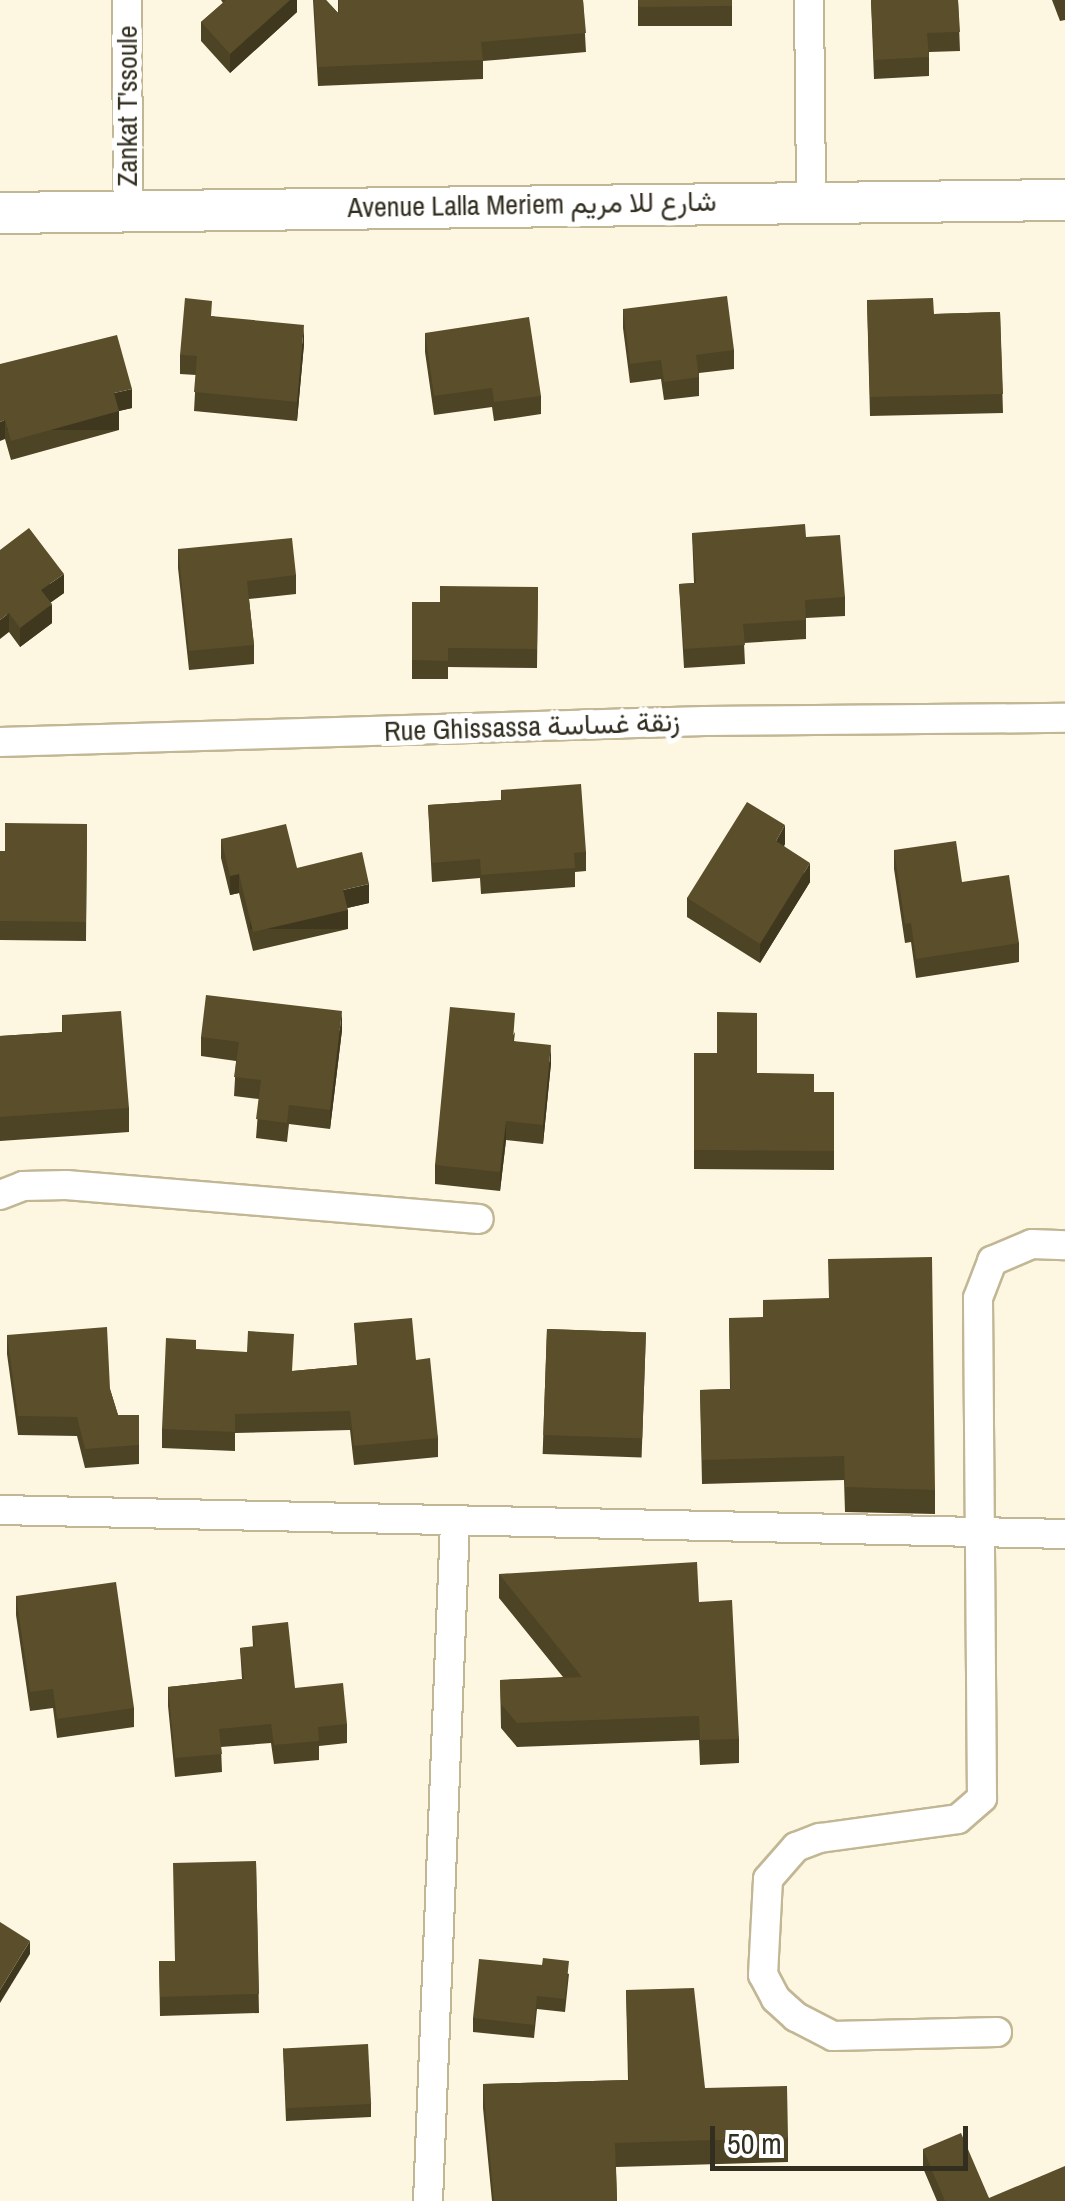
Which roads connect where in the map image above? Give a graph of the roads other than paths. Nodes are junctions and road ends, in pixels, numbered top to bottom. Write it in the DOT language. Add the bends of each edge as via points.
graph roads {
  1 [pos="127,0"];
  2 [pos="809,0"];
  3 [pos="1065,200"];
  4 [pos="812,202"];
  5 [pos="128,212"];
  6 [pos="0,213"];
  7 [pos="1065,718"];
  8 [pos="0,742"];
  9 [pos="0,1195"];
  10 [pos="479,1219"];
  11 [pos="1065,1244"];
  12 [pos="0,1510"];
  13 [pos="455,1522"];
  14 [pos="978,1527"];
  15 [pos="1065,1534"];
  16 [pos="997,2032"];
  17 [pos="428,2201"];
  1 -- 5 [label="street, Zankat T'ssoule"];
  2 -- 4 [label="street"];
  3 -- 4 [label="street, Avenue Lalla Meriem شارع للا مريم"];
  4 -- 5 [label="street, Avenue Lalla Meriem شارع للا مريم"];
  5 -- 6 [label="street, Avenue Lalla Meriem شارع للا مريم"];
  7 -- 8 [label="street, Rue Ghissassa زنقة غساسة" via="705,721"];
  9 -- 10 [label="street" via="22,1186 66,1185"];
  11 -- 14 [label="street" via="1032,1244 992,1261 978,1298"];
  12 -- 13 [label="street"];
  13 -- 14 [label="street"];
  13 -- 17 [label="street"];
  14 -- 15 [label="street"];
  14 -- 16 [label="street" via="982,1798 958,1818 796,1847 768,1879 764,1975 776,1999 832,2036"];
}
